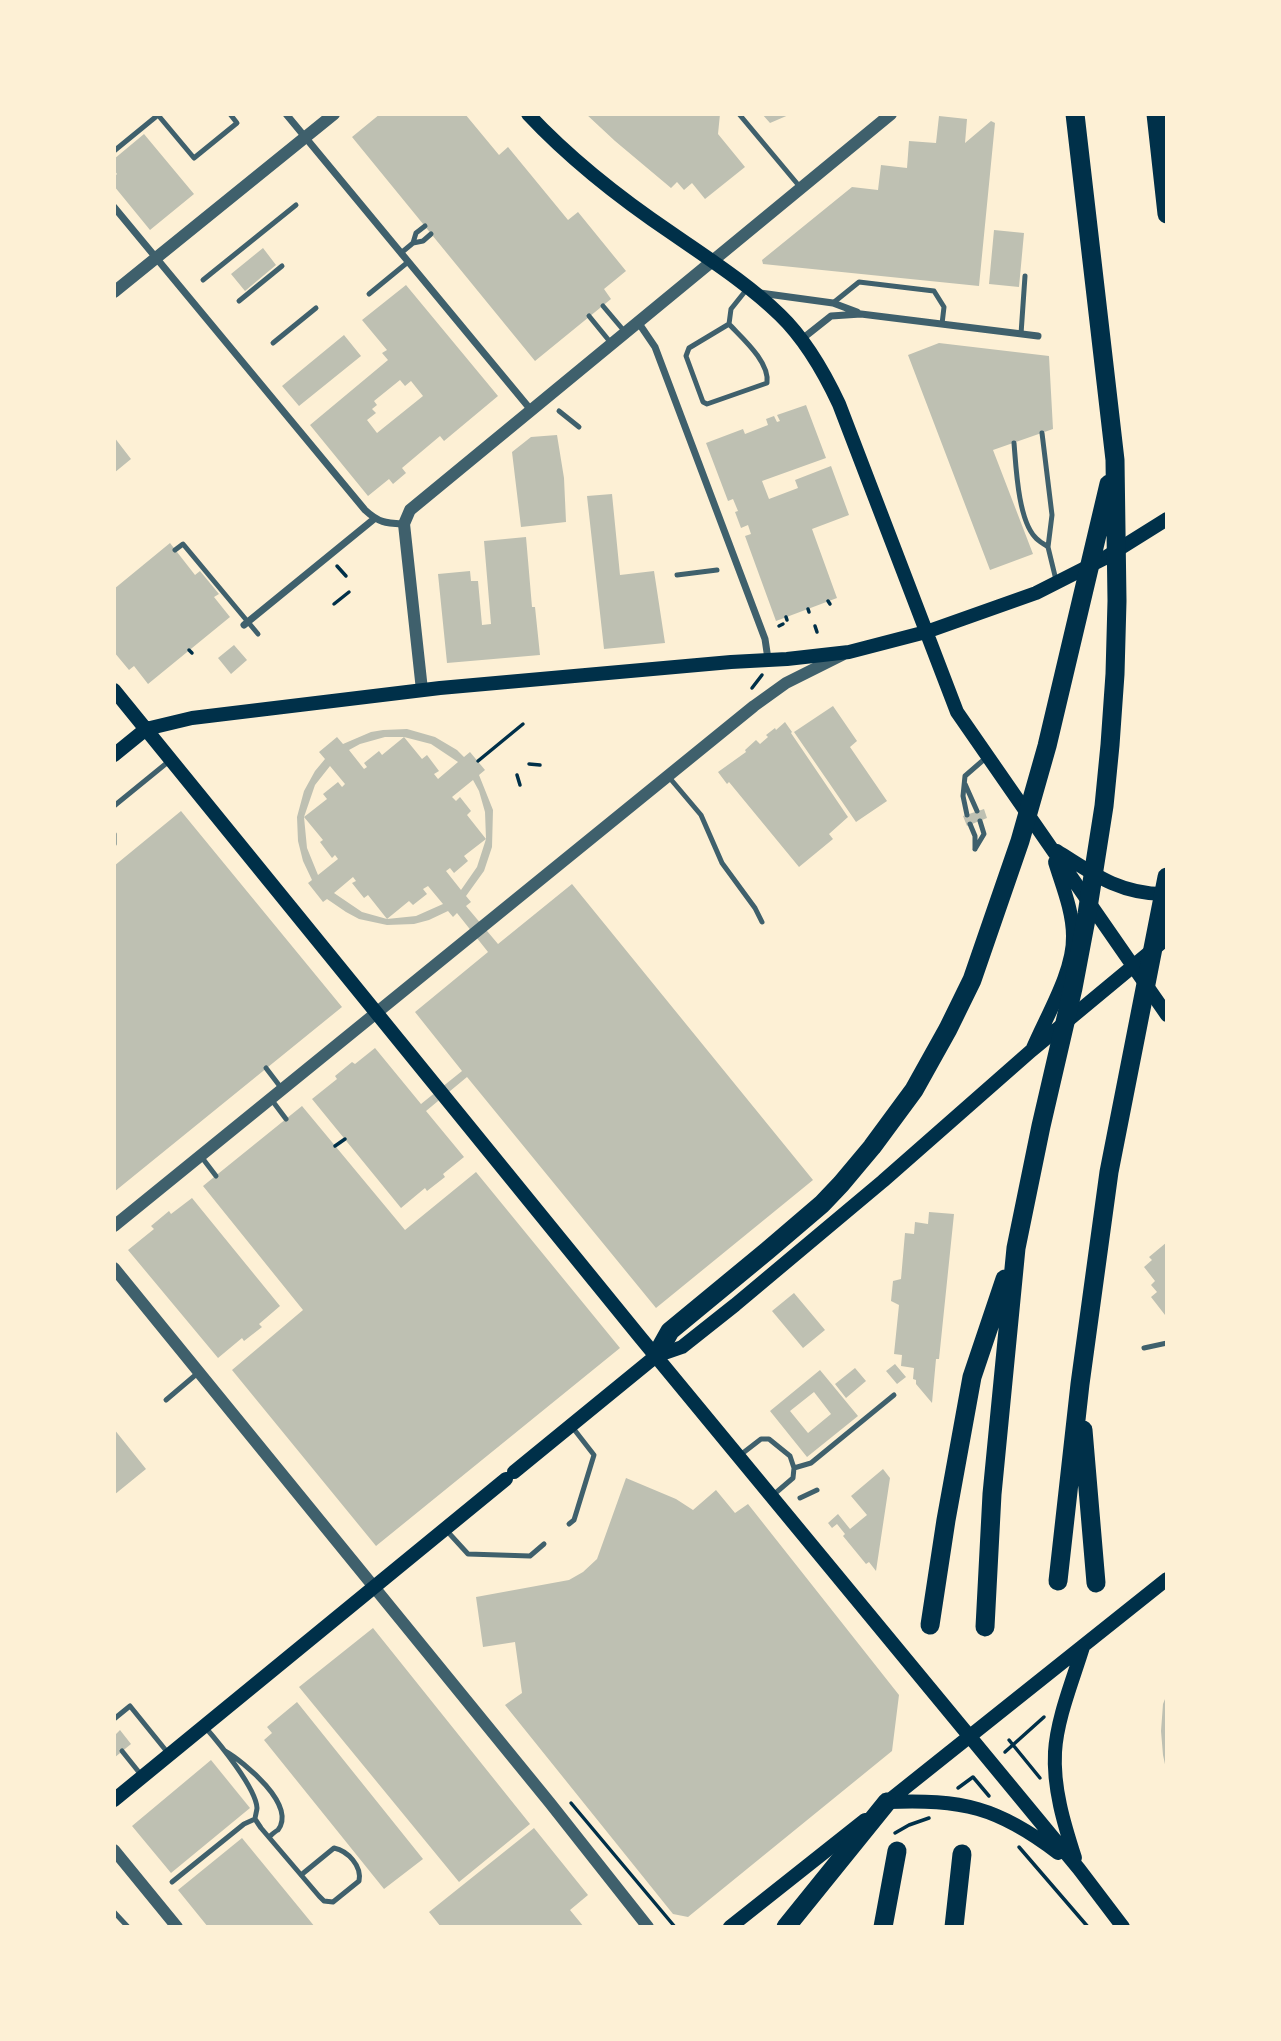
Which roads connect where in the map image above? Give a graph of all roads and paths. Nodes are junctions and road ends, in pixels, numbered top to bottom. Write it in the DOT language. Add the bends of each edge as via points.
graph roads {
  1 [pos="159,114"];
  2 [pos="230,114"];
  3 [pos="286,114"];
  4 [pos="334,114"];
  5 [pos="528,114"];
  6 [pos="739,114"];
  7 [pos="891,114"];
  8 [pos="1075,114"];
  9 [pos="1156,114"];
  10 [pos="305,137"];
  11 [pos="114,151"];
  12 [pos="800,188"];
  13 [pos="296,205"];
  14 [pos="114,207"];
  15 [pos="1167,214"];
  16 [pos="425,226"];
  17 [pos="431,234"];
  18 [pos="413,243"];
  19 [pos="401,253"];
  20 [pos="156,258"];
  21 [pos="711,261"];
  22 [pos="408,262"];
  23 [pos="282,266"];
  24 [pos="1026,276"];
  25 [pos="203,280"];
  26 [pos="750,290"];
  27 [pos="114,292"];
  28 [pos="369,294"];
  29 [pos="239,301"];
  30 [pos="833,303"];
  31 [pos="603,306"];
  32 [pos="316,308"];
  33 [pos="861,314"];
  34 [pos="589,316"];
  35 [pos="637,321"];
  36 [pos="729,324"];
  37 [pos="942,324"];
  38 [pos="625,332"];
  39 [pos="1021,334"];
  40 [pos="1038,336"];
  41 [pos="802,339"];
  42 [pos="273,343"];
  43 [pos="611,343"];
  44 [pos="531,410"];
  45 [pos="559,411"];
  46 [pos="579,427"];
  47 [pos="1042,433"];
  48 [pos="1014,443"];
  49 [pos="1115,460"];
  50 [pos="374,519"];
  51 [pos="1167,519"];
  52 [pos="404,524"];
  53 [pos="1048,547"];
  54 [pos="175,550"];
  55 [pos="337,566"];
  56 [pos="717,570"];
  57 [pos="677,575"];
  58 [pos="345,576"];
  59 [pos="1056,583"];
  60 [pos="349,592"];
  61 [pos="334,604"];
  62 [pos="245,623"];
  63 [pos="815,626"];
  64 [pos="817,632"];
  65 [pos="926,632"];
  66 [pos="258,634"];
  67 [pos="849,652"];
  68 [pos="768,659"];
  69 [pos="114,690"];
  70 [pos="422,690"];
  71 [pos="523,724"];
  72 [pos="146,729"];
  73 [pos="114,755"];
  74 [pos="988,756"];
  75 [pos="171,760"];
  76 [pos="478,761"];
  77 [pos="529,764"];
  78 [pos="540,765"];
  79 [pos="517,775"];
  80 [pos="668,776"];
  81 [pos="965,784"];
  82 [pos="520,785"];
  83 [pos="114,806"];
  84 [pos="977,811"];
  85 [pos="967,815"];
  86 [pos="980,821"];
  87 [pos="970,824"];
  88 [pos="114,834"];
  89 [pos="114,844"];
  90 [pos="1051,847"];
  91 [pos="1167,877"];
  92 [pos="1167,894"];
  93 [pos="762,922"];
  94 [pos="1167,938"];
  95 [pos="1133,966"];
  96 [pos="376,1012"];
  97 [pos="1167,1015"];
  98 [pos="1032,1051"];
  99 [pos="266,1069"];
  100 [pos="282,1088"];
  101 [pos="270,1098"];
  102 [pos="286,1119"];
  103 [pos="345,1139"];
  104 [pos="335,1146"];
  105 [pos="200,1155"];
  106 [pos="216,1175"];
  107 [pos="114,1226"];
  108 [pos="1016,1248"];
  109 [pos="114,1268"];
  110 [pos="1167,1343"];
  111 [pos="1144,1348"];
  112 [pos="656,1356"];
  113 [pos="199,1372"];
  114 [pos="1080,1384"];
  115 [pos="894,1395"];
  116 [pos="166,1400"];
  117 [pos="572,1425"];
  118 [pos="739,1456"];
  119 [pos="794,1468"];
  120 [pos="817,1490"];
  121 [pos="772,1496"];
  122 [pos="800,1498"];
  123 [pos="569,1524"];
  124 [pos="445,1529"];
  125 [pos="544,1544"];
  126 [pos="1167,1579"];
  127 [pos="1058,1581"];
  128 [pos="1096,1583"];
  129 [pos="373,1587"];
  130 [pos="930,1625"];
  131 [pos="985,1627"];
  132 [pos="1084,1646"];
  133 [pos="1054,1709"];
  134 [pos="114,1719"];
  135 [pos="204,1726"];
  136 [pos="970,1737"];
  137 [pos="1009,1740"];
  138 [pos="1013,1745"];
  139 [pos="122,1751"];
  140 [pos="225,1751"];
  141 [pos="1005,1752"];
  142 [pos="169,1755"];
  143 [pos="982,1770"];
  144 [pos="142,1776"];
  145 [pos="962,1776"];
  146 [pos="973,1777"];
  147 [pos="1044,1782"];
  148 [pos="114,1800"];
  149 [pos="887,1802"];
  150 [pos="996,1805"];
  151 [pos="935,1817"];
  152 [pos="255,1819"];
  153 [pos="269,1837"];
  154 [pos="1013,1840"];
  155 [pos="894,1844"];
  156 [pos="114,1850"];
  157 [pos="962,1854"];
  158 [pos="1079,1869"];
  159 [pos="301,1875"];
  160 [pos="172,1882"];
  161 [pos="114,1912"];
  162 [pos="128,1927"];
  163 [pos="177,1927"];
  164 [pos="648,1927"];
  165 [pos="730,1927"];
  166 [pos="786,1927"];
  167 [pos="883,1927"];
  168 [pos="954,1927"];
  169 [pos="1088,1927"];
  170 [pos="1124,1927"];
  1 -- 2 [label="lane" via="194,158 237,123"];
  1 -- 11 [label="lane"];
  3 -- 10 [label="street"];
  4 -- 10 [label="street"];
  5 -- 21 [label="main road" via="602,182"];
  6 -- 12 [label="lane"];
  7 -- 12 [label="street"];
  8 -- 49 [label="highway"];
  9 -- 15 [label="highway"];
  10 -- 19 [label="street"];
  10 -- 20 [label="street"];
  12 -- 21 [label="street"];
  13 -- 25 [label="lane"];
  14 -- 20 [label="street"];
  16 -- 18 [label="lane"];
  17 -- 18 [label="lane"];
  18 -- 19 [label="lane"];
  19 -- 22 [label="street"];
  20 -- 27 [label="street"];
  20 -- 50 [label="street"];
  21 -- 26 [label="main road"];
  21 -- 35 [label="street"];
  22 -- 28 [label="lane"];
  22 -- 44 [label="street"];
  23 -- 29 [label="lane"];
  24 -- 39 [label="lane"];
  26 -- 30 [label="street"];
  26 -- 36 [label="lane" via="731,309"];
  26 -- 41 [label="main road"];
  30 -- 33 [label="street"];
  30 -- 37 [label="lane" via="859,282 934,291 944,307"];
  31 -- 38 [label="lane"];
  32 -- 42 [label="lane"];
  33 -- 37 [label="street"];
  33 -- 41 [label="street" via="831,316"];
  34 -- 43 [label="lane"];
  35 -- 38 [label="street"];
  35 -- 68 [label="street" via="660,358 765,639"];
  36 -- 36 [label="lane" via="686,352 702,402 708,404 767,383 768,375 755,352"];
  37 -- 39 [label="street"];
  38 -- 43 [label="street"];
  39 -- 40 [label="street"];
  41 -- 65 [label="main road" via="839,404"];
  43 -- 44 [label="street"];
  44 -- 52 [label="street" via="410,510"];
  45 -- 46 [label="lane"];
  47 -- 53 [label="lane" via="1052,515"];
  48 -- 53 [label="lane" via="1022,507 1032,535"];
  49 -- 108 [label="highway" via="1118,601 1104,806 1073,988"];
  49 -- 112 [label="highway" via="1020,841 972,980 948,1028 914,1090 841,1184 670,1331"];
  50 -- 52 [label="street"];
  50 -- 62 [label="street"];
  51 -- 59 [label="main road"];
  52 -- 70 [label="street"];
  53 -- 59 [label="lane"];
  54 -- 62 [label="lane" via="183,544"];
  55 -- 58 [label="path"];
  56 -- 57 [label="lane"];
  59 -- 65 [label="main road"];
  60 -- 61 [label="path"];
  62 -- 66 [label="lane"];
  63 -- 64 [label="path"];
  65 -- 67 [label="main road"];
  65 -- 74 [label="main road" via="957,712"];
  67 -- 68 [label="main road"];
  67 -- 80 [label="street" via="786,683"];
  68 -- 70 [label="main road"];
  69 -- 72 [label="main road"];
  70 -- 72 [label="main road" via="192,718"];
  71 -- 76 [label="path"];
  72 -- 73 [label="main road"];
  72 -- 75 [label="main road"];
  74 -- 81 [label="lane" via="967,773"];
  74 -- 90 [label="main road"];
  75 -- 83 [label="lane"];
  75 -- 96 [label="main road"];
  77 -- 78 [label="path"];
  79 -- 82 [label="path"];
  80 -- 93 [label="lane" via="701,815 722,863"];
  80 -- 96 [label="street"];
  81 -- 84 [label="lane"];
  81 -- 85 [label="lane"];
  86 -- 87 [label="lane" via="984,834 975,849"];
  88 -- 89 [label="lane"];
  90 -- 92 [label="main road" via="1108,883 1142,893"];
  90 -- 95 [label="main road"];
  90 -- 98 [label="main road" via="1068,904 1073,950"];
  91 -- 114 [label="highway" via="1110,1172"];
  94 -- 95 [label="main road"];
  95 -- 97 [label="main road"];
  95 -- 98 [label="main road"];
  96 -- 100 [label="street"];
  96 -- 112 [label="main road"];
  98 -- 112 [label="main road" via="735,1305 682,1347"];
  99 -- 100 [label="lane"];
  100 -- 101 [label="street"];
  101 -- 102 [label="lane"];
  101 -- 105 [label="street"];
  103 -- 104 [label="path"];
  105 -- 106 [label="lane"];
  105 -- 107 [label="street"];
  108 -- 130 [label="highway" via="972,1377"];
  108 -- 131 [label="highway" via="992,1494"];
  109 -- 113 [label="street"];
  110 -- 111 [label="lane"];
  112 -- 117 [label="main road"];
  112 -- 118 [label="main road"];
  113 -- 116 [label="lane"];
  113 -- 129 [label="street"];
  114 -- 127 [label="highway"];
  114 -- 128 [label="highway"];
  115 -- 119 [label="lane" via="811,1463"];
  117 -- 123 [label="lane" via="594,1455"];
  117 -- 124 [label="main road"];
  118 -- 119 [label="lane" via="761,1439 769,1439 790,1456"];
  118 -- 121 [label="main road"];
  119 -- 121 [label="lane" via="793,1478"];
  120 -- 122 [label="lane"];
  121 -- 136 [label="main road"];
  124 -- 125 [label="lane" via="468,1554 530,1556"];
  124 -- 129 [label="main road"];
  126 -- 132 [label="main road"];
  129 -- 135 [label="main road"];
  129 -- 164 [label="street"];
  132 -- 136 [label="main road"];
  132 -- 158 [label="main road" via="1055,1751 1059,1799"];
  133 -- 138 [label="path"];
  134 -- 142 [label="lane" via="130,1706"];
  135 -- 140 [label="lane"];
  135 -- 142 [label="main road"];
  136 -- 149 [label="main road"];
  136 -- 158 [label="main road"];
  137 -- 138 [label="path"];
  138 -- 141 [label="path"];
  138 -- 147 [label="path"];
  139 -- 144 [label="lane"];
  140 -- 152 [label="lane" via="256,1804"];
  140 -- 153 [label="lane" via="251,1769 279,1803 281,1823"];
  142 -- 144 [label="main road"];
  143 -- 146 [label="path"];
  144 -- 148 [label="main road"];
  145 -- 146 [label="path" via="967,1781"];
  146 -- 150 [label="path"];
  149 -- 158 [label="main road" via="937,1801 980,1809 1036,1836"];
  149 -- 165 [label="main road"];
  149 -- 166 [label="highway"];
  151 -- 155 [label="path" via="909,1825"];
  152 -- 153 [label="lane"];
  152 -- 160 [label="lane"];
  153 -- 159 [label="lane"];
  154 -- 169 [label="path"];
  155 -- 167 [label="highway"];
  156 -- 163 [label="street"];
  157 -- 168 [label="highway"];
  158 -- 170 [label="main road"];
  159 -- 159 [label="lane" via="329,1902 361,1877 346,1853 334,1848"];
  161 -- 162 [label="lane"];
}
